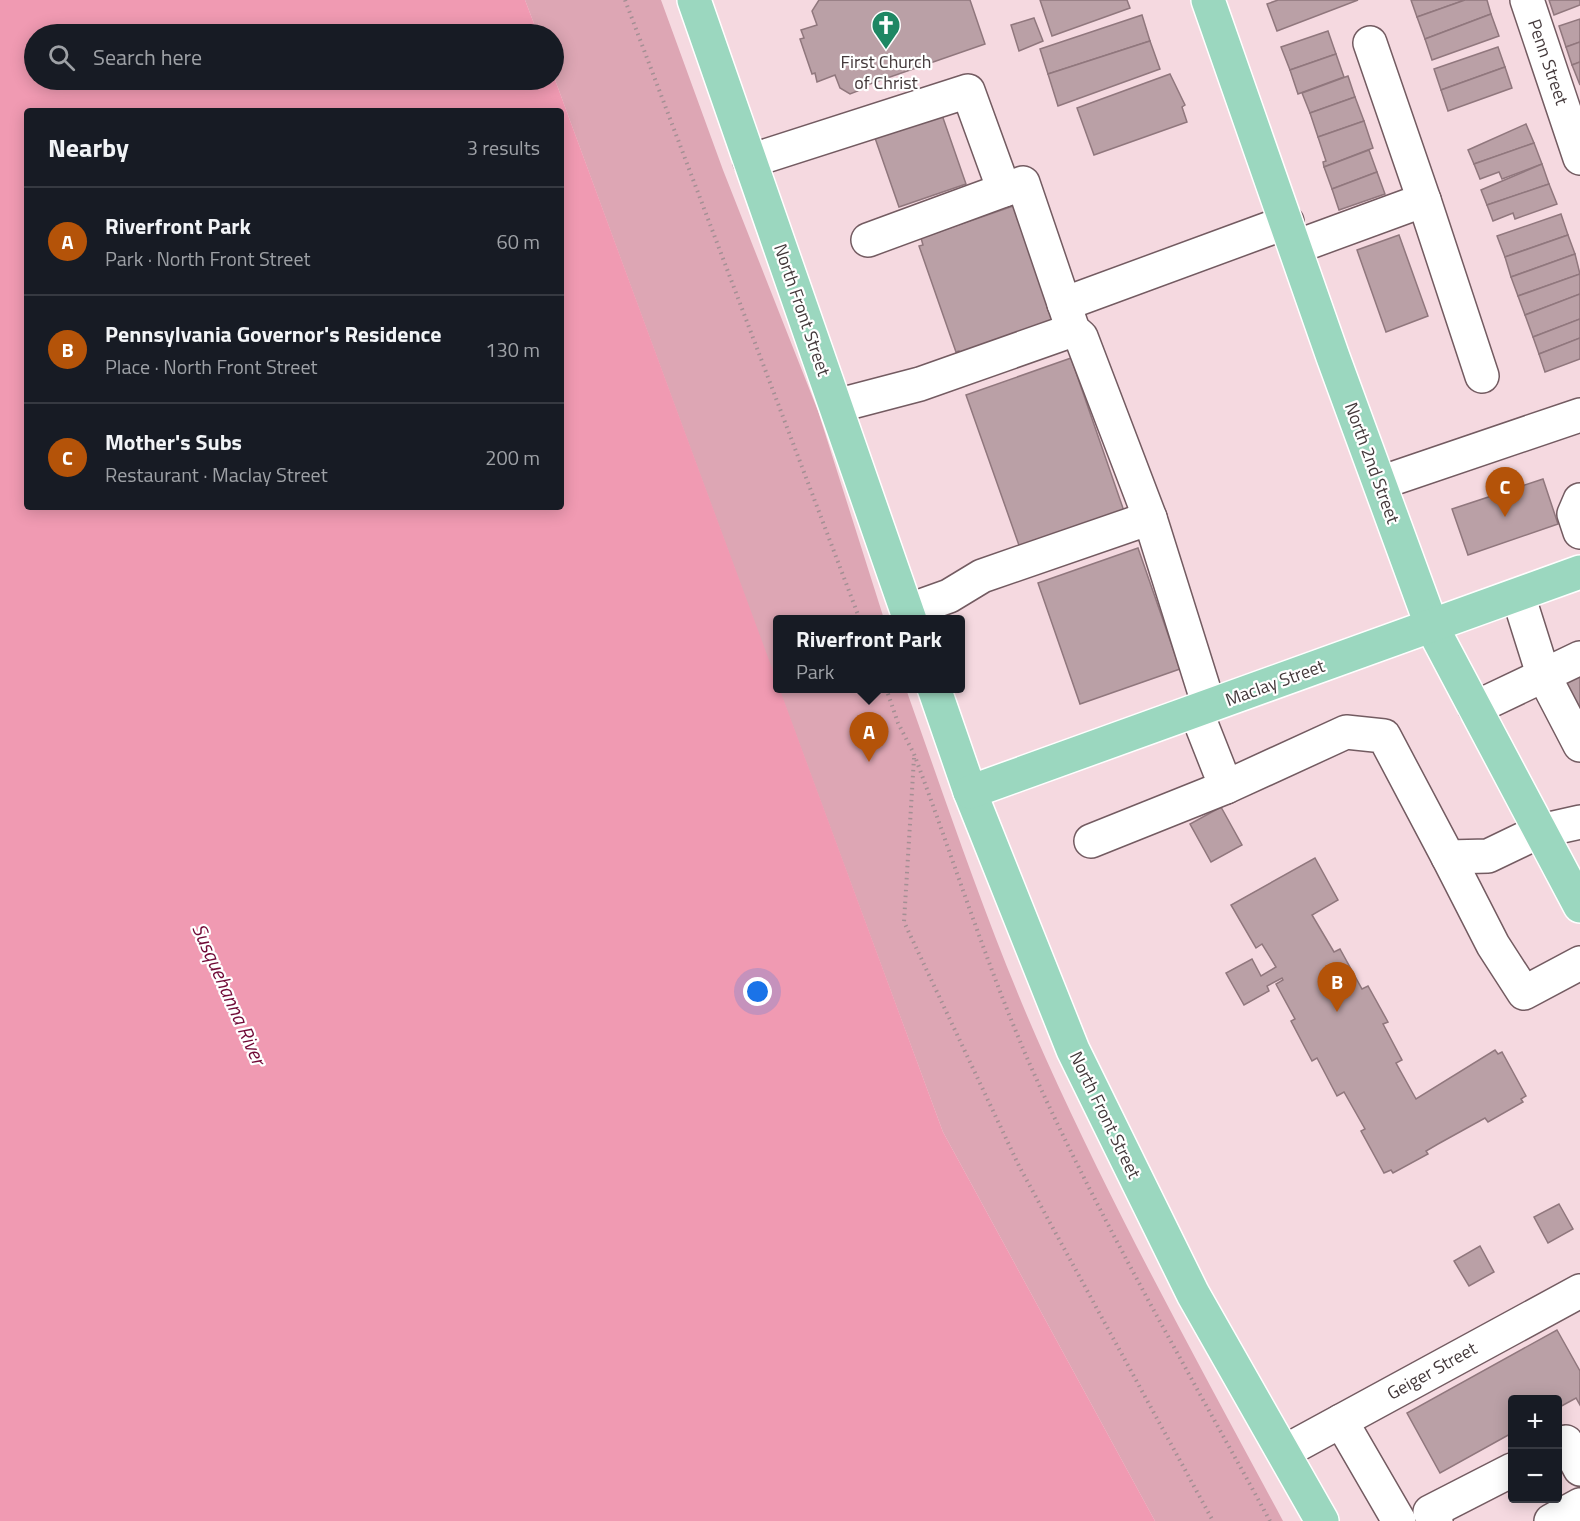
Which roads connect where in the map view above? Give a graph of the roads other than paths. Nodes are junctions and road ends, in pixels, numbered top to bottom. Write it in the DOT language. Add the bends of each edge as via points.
graph roads {
  1 [pos="694,0"];
  2 [pos="1208,0"];
  3 [pos="1527,0"];
  4 [pos="1370,43"];
  5 [pos="1580,158"];
  6 [pos="750,161"];
  7 [pos="1013,187"];
  8 [pos="1424,200"];
  9 [pos="1292,235"];
  10 [pos="868,240"];
  11 [pos="1069,317"];
  12 [pos="1482,376"];
  13 [pos="836,406"];
  14 [pos="1580,415"];
  15 [pos="1380,483"];
  16 [pos="1580,500"];
  17 [pos="1150,518"];
  18 [pos="1580,532"];
  19 [pos="1580,572"];
  20 [pos="1518,595"];
  21 [pos="909,615"];
  22 [pos="1432,627"];
  23 [pos="1580,658"];
  24 [pos="1543,674"];
  25 [pos="936,693"];
  26 [pos="1475,708"];
  27 [pos="1203,709"];
  28 [pos="1580,745"];
  29 [pos="1226,787"];
  30 [pos="970,792"];
  31 [pos="1580,822"];
  32 [pos="1540,831"];
  33 [pos="1091,841"];
  34 [pos="1448,857"];
  35 [pos="1580,906"];
  36 [pos="1580,963"];
  37 [pos="1580,1291"];
  38 [pos="1341,1421"];
  39 [pos="1284,1452"];
  40 [pos="1508,1472"];
  41 [pos="1580,1505"];
  42 [pos="1433,1516"];
  43 [pos="1322,1521"];
  44 [pos="1400,1521"];
  45 [pos="1551,1521"];
  1 -- 6 [label="main road, North Front Street"];
  2 -- 9 [label="main road, North 2nd Street"];
  3 -- 5 [label="street, Penn Street"];
  4 -- 8 [label="street"];
  6 -- 7 [label="street" via="968,91"];
  6 -- 13 [label="main road, North Front Street"];
  7 -- 10 [label="street"];
  7 -- 11 [label="street"];
  8 -- 9 [label="street"];
  8 -- 12 [label="street"];
  9 -- 11 [label="street"];
  9 -- 15 [label="main road, North 2nd Street"];
  11 -- 13 [label="street" via="920,384"];
  11 -- 17 [label="street" via="1081,337"];
  13 -- 21 [label="main road, North Front Street"];
  14 -- 15 [label="street"];
  15 -- 22 [label="main road, North 2nd Street"];
  16 -- 18 [label="street" via="1574,514"];
  17 -- 21 [label="street" via="982,576"];
  17 -- 27 [label="street"];
  19 -- 20 [label="main road, Maclay Street"];
  20 -- 22 [label="main road, Maclay Street"];
  20 -- 24 [label="street"];
  22 -- 26 [label="main road, North 2nd Street"];
  22 -- 27 [label="main road, Maclay Street"];
  23 -- 24 [label="street"];
  24 -- 26 [label="street"];
  24 -- 28 [label="street"];
  25 -- 30 [label="main road, North Front Street"];
  26 -- 32 [label="main road, North 2nd Street"];
  27 -- 29 [label="street"];
  27 -- 30 [label="main road, Maclay Street"];
  29 -- 33 [label="street"];
  29 -- 34 [label="street" via="1346,732 1384,736"];
  30 -- 39 [label="main road, North Front Street" via="1073,1050 1193,1294"];
  31 -- 32 [label="street"];
  32 -- 34 [label="street" via="1488,856"];
  32 -- 35 [label="main road, North 2nd Street"];
  34 -- 36 [label="street" via="1493,945 1524,993"];
  37 -- 38 [label="street, Geiger Street"];
  38 -- 39 [label="street, Geiger Street"];
  38 -- 44 [label="street"];
  39 -- 43 [label="main road, North Front Street"];
  40 -- 42 [label="street"];
  41 -- 45 [label="street"];
}
